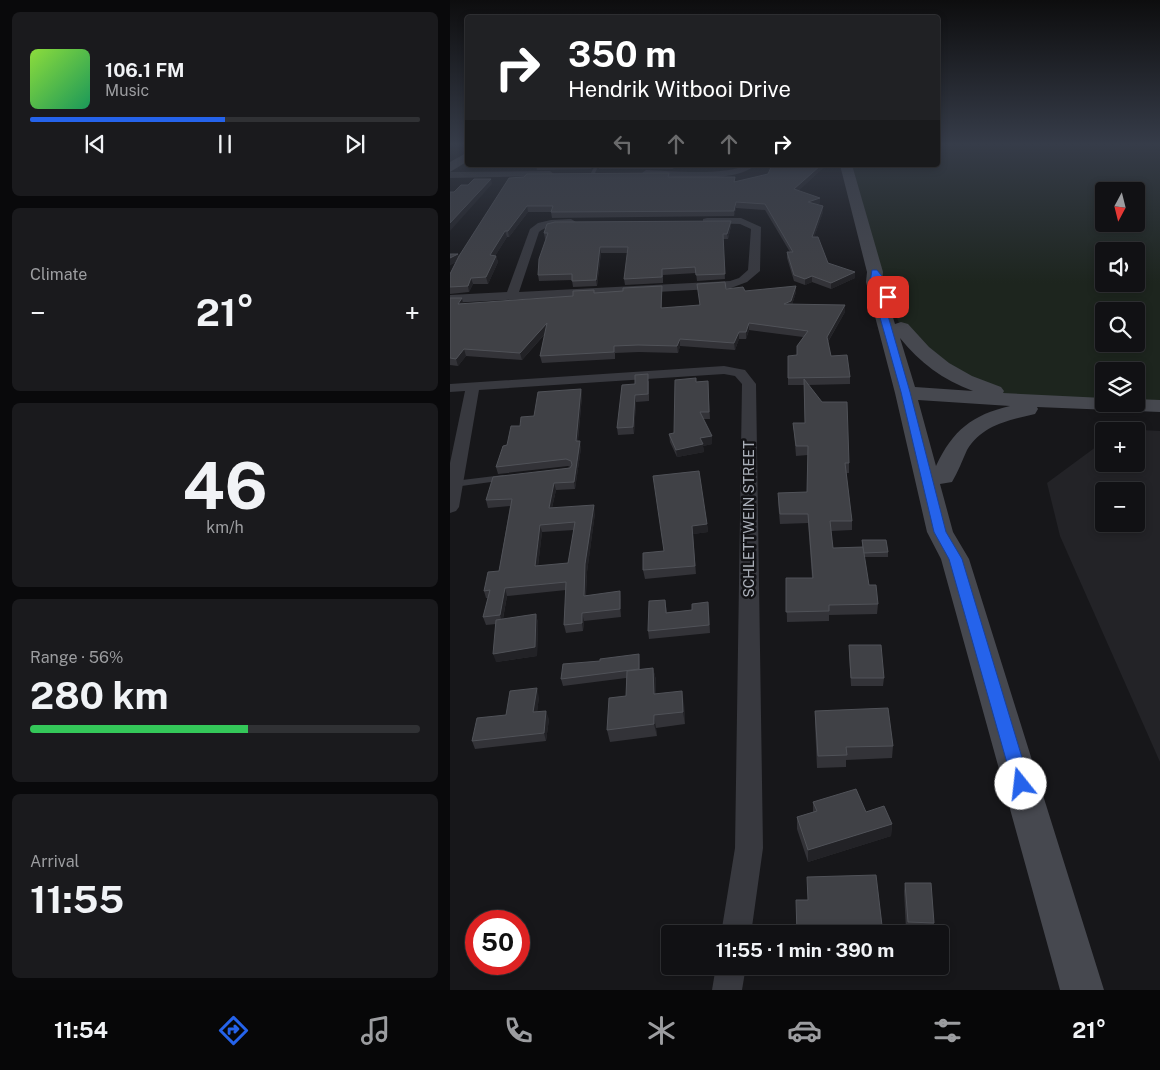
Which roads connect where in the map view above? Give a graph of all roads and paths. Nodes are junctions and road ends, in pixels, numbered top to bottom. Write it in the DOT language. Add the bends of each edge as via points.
graph roads {
  1 [pos="853,191"];
  2 [pos="692,221"];
  3 [pos="585,222"];
  4 [pos="875,272"];
  5 [pos="512,296"];
  6 [pos="450,299"];
  7 [pos="901,328"];
  8 [pos="473,386"];
  9 [pos="450,388"];
  10 [pos="914,393"];
  11 [pos="1027,400"];
  12 [pos="1070,403"];
  13 [pos="1160,406"];
  14 [pos="511,477"];
  15 [pos="943,477"];
  16 [pos="454,484"];
  17 [pos="450,507"];
  18 [pos="955,559"];
  19 [pos="737,925"];
  20 [pos="729,975"];
  21 [pos="727,990"];
  22 [pos="1082,990"];
  1 -- 4 [label="main road"];
  2 -- 5 [label="street" via="741,221 756,227 754,271 750,276 731,284"];
  3 -- 5 [label="street" via="556,222 534,231"];
  4 -- 7 [label="main road" via="882,281"];
  4 -- 10 [label="main road" via="874,282"];
  5 -- 6 [label="street"];
  7 -- 10 [label="main road"];
  7 -- 11 [label="main road" via="922,354 951,374 975,385"];
  8 -- 9 [label="street, SCHLETTWEIN STREET"];
  8 -- 16 [label="street"];
  8 -- 19 [label="street, SCHLETTWEIN STREET" via="724,370 740,374 749,384 749,848"];
  10 -- 11 [label="main road"];
  10 -- 15 [label="main road"];
  10 -- 18 [label="main road" via="940,532"];
  11 -- 12 [label="main road"];
  12 -- 13 [label="main road"];
  12 -- 15 [label="main road" via="1000,414 975,426 957,446"];
  14 -- 16 [label="lane"];
  15 -- 18 [label="main road" via="957,532"];
  16 -- 17 [label="street"];
  18 -- 22 [label="main road"];
  20 -- 21 [label="street"];
}
